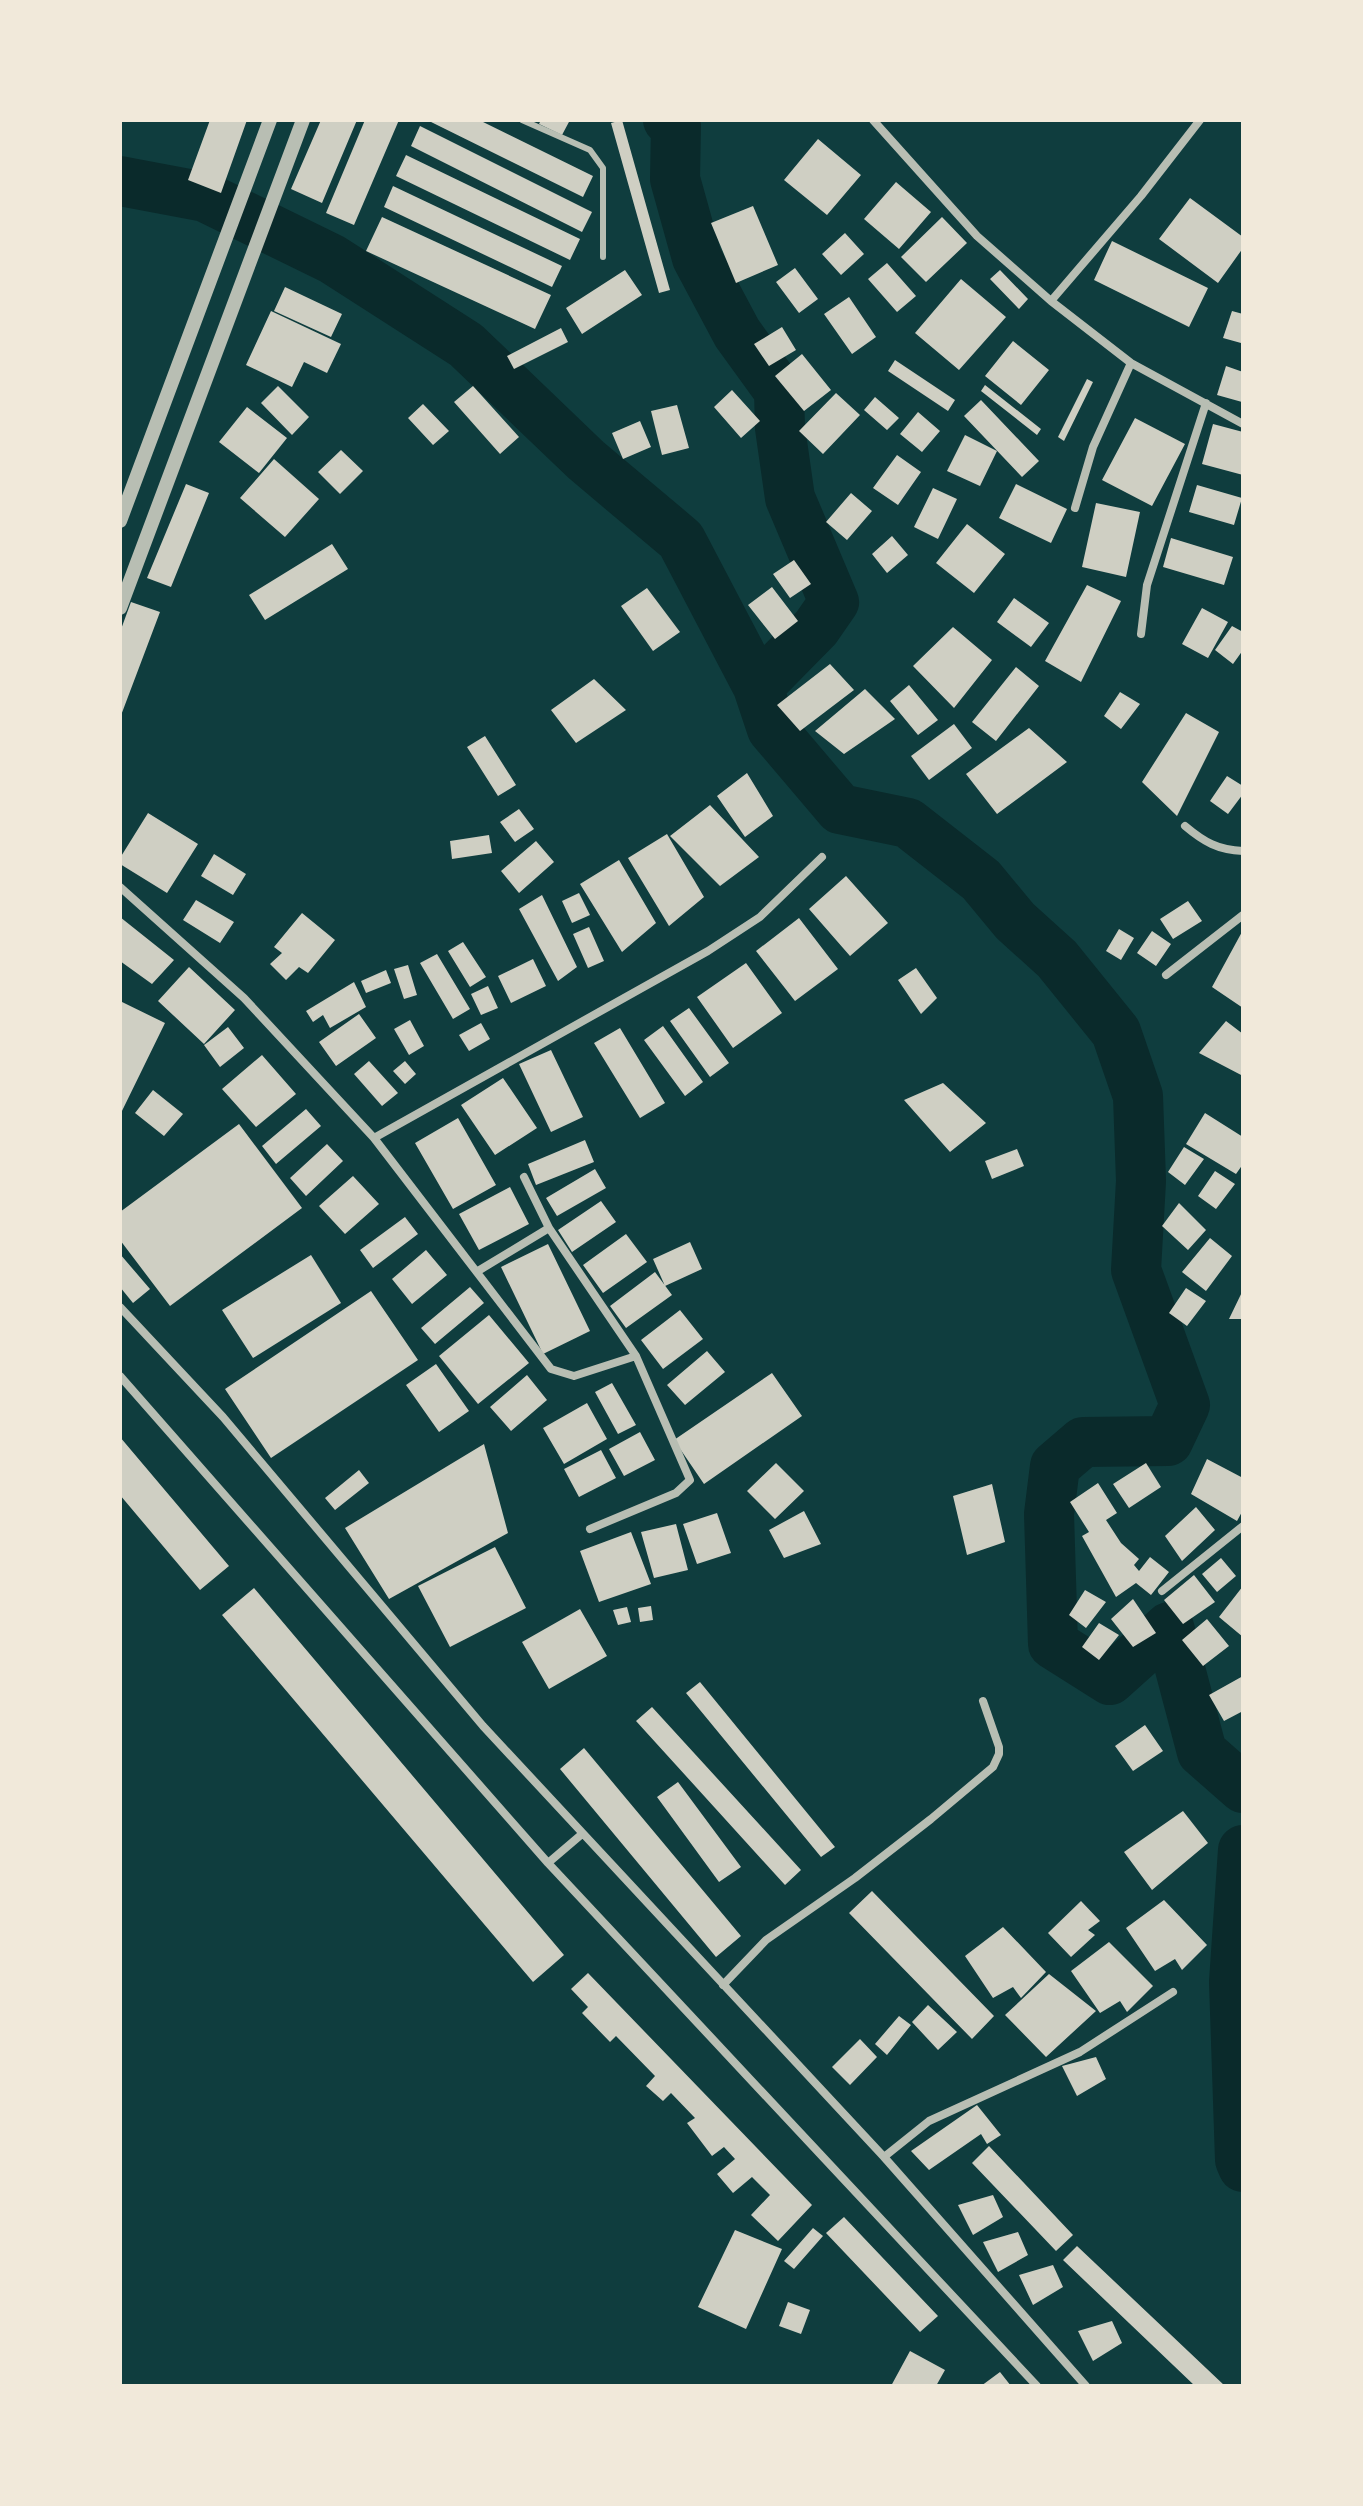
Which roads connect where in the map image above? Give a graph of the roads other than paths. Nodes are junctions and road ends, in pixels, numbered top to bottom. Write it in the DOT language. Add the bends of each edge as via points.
graph roads {
  1 [pos="270,120"];
  2 [pos="303,120"];
  3 [pos="522,120"];
  4 [pos="873,120"];
  5 [pos="1200,120"];
  6 [pos="603,257"];
  7 [pos="1051,301"];
  8 [pos="1131,363"];
  9 [pos="1206,403"];
  10 [pos="1243,424"];
  11 [pos="1075,508"];
  12 [pos="120,521"];
  13 [pos="120,608"];
  14 [pos="1141,634"];
  15 [pos="1185,826"];
  16 [pos="1243,851"];
  17 [pos="822,857"];
  18 [pos="120,887"];
  19 [pos="1243,915"];
  20 [pos="1166,975"];
  21 [pos="374,1138"];
  22 [pos="524,1177"];
  23 [pos="549,1228"];
  24 [pos="478,1271"];
  25 [pos="120,1307"];
  26 [pos="636,1356"];
  27 [pos="120,1376"];
  28 [pos="1243,1526"];
  29 [pos="590,1529"];
  30 [pos="1162,1591"];
  31 [pos="983,1701"];
  32 [pos="582,1834"];
  33 [pos="548,1863"];
  34 [pos="723,1985"];
  35 [pos="1173,1992"];
  36 [pos="884,2157"];
  37 [pos="1037,2386"];
  38 [pos="1086,2386"];
  1 -- 12 [label="street"];
  2 -- 13 [label="street"];
  3 -- 6 [label="lane" via="590,150 603,168"];
  4 -- 7 [label="street" via="977,236"];
  5 -- 7 [label="street"];
  7 -- 8 [label="street"];
  8 -- 9 [label="street"];
  8 -- 11 [label="street" via="1093,447"];
  9 -- 10 [label="street"];
  9 -- 14 [label="street" via="1147,585"];
  15 -- 16 [label="street" via="1205,843"];
  17 -- 21 [label="street" via="760,917 708,951"];
  18 -- 21 [label="street" via="244,998"];
  19 -- 20 [label="street"];
  21 -- 24 [label="street"];
  22 -- 23 [label="street"];
  23 -- 24 [label="street"];
  23 -- 26 [label="street"];
  24 -- 26 [label="street" via="551,1369 574,1376"];
  25 -- 32 [label="street" via="223,1417 483,1726"];
  26 -- 29 [label="street" via="690,1480 676,1493"];
  27 -- 33 [label="street"];
  28 -- 30 [label="street"];
  31 -- 34 [label="street" via="999,1747 993,1767 881,1858 766,1940"];
  32 -- 33 [label="street"];
  32 -- 34 [label="street"];
  33 -- 37 [label="street"];
  34 -- 36 [label="street"];
  35 -- 36 [label="street" via="1080,2052 929,2121"];
  36 -- 38 [label="street"];
}
